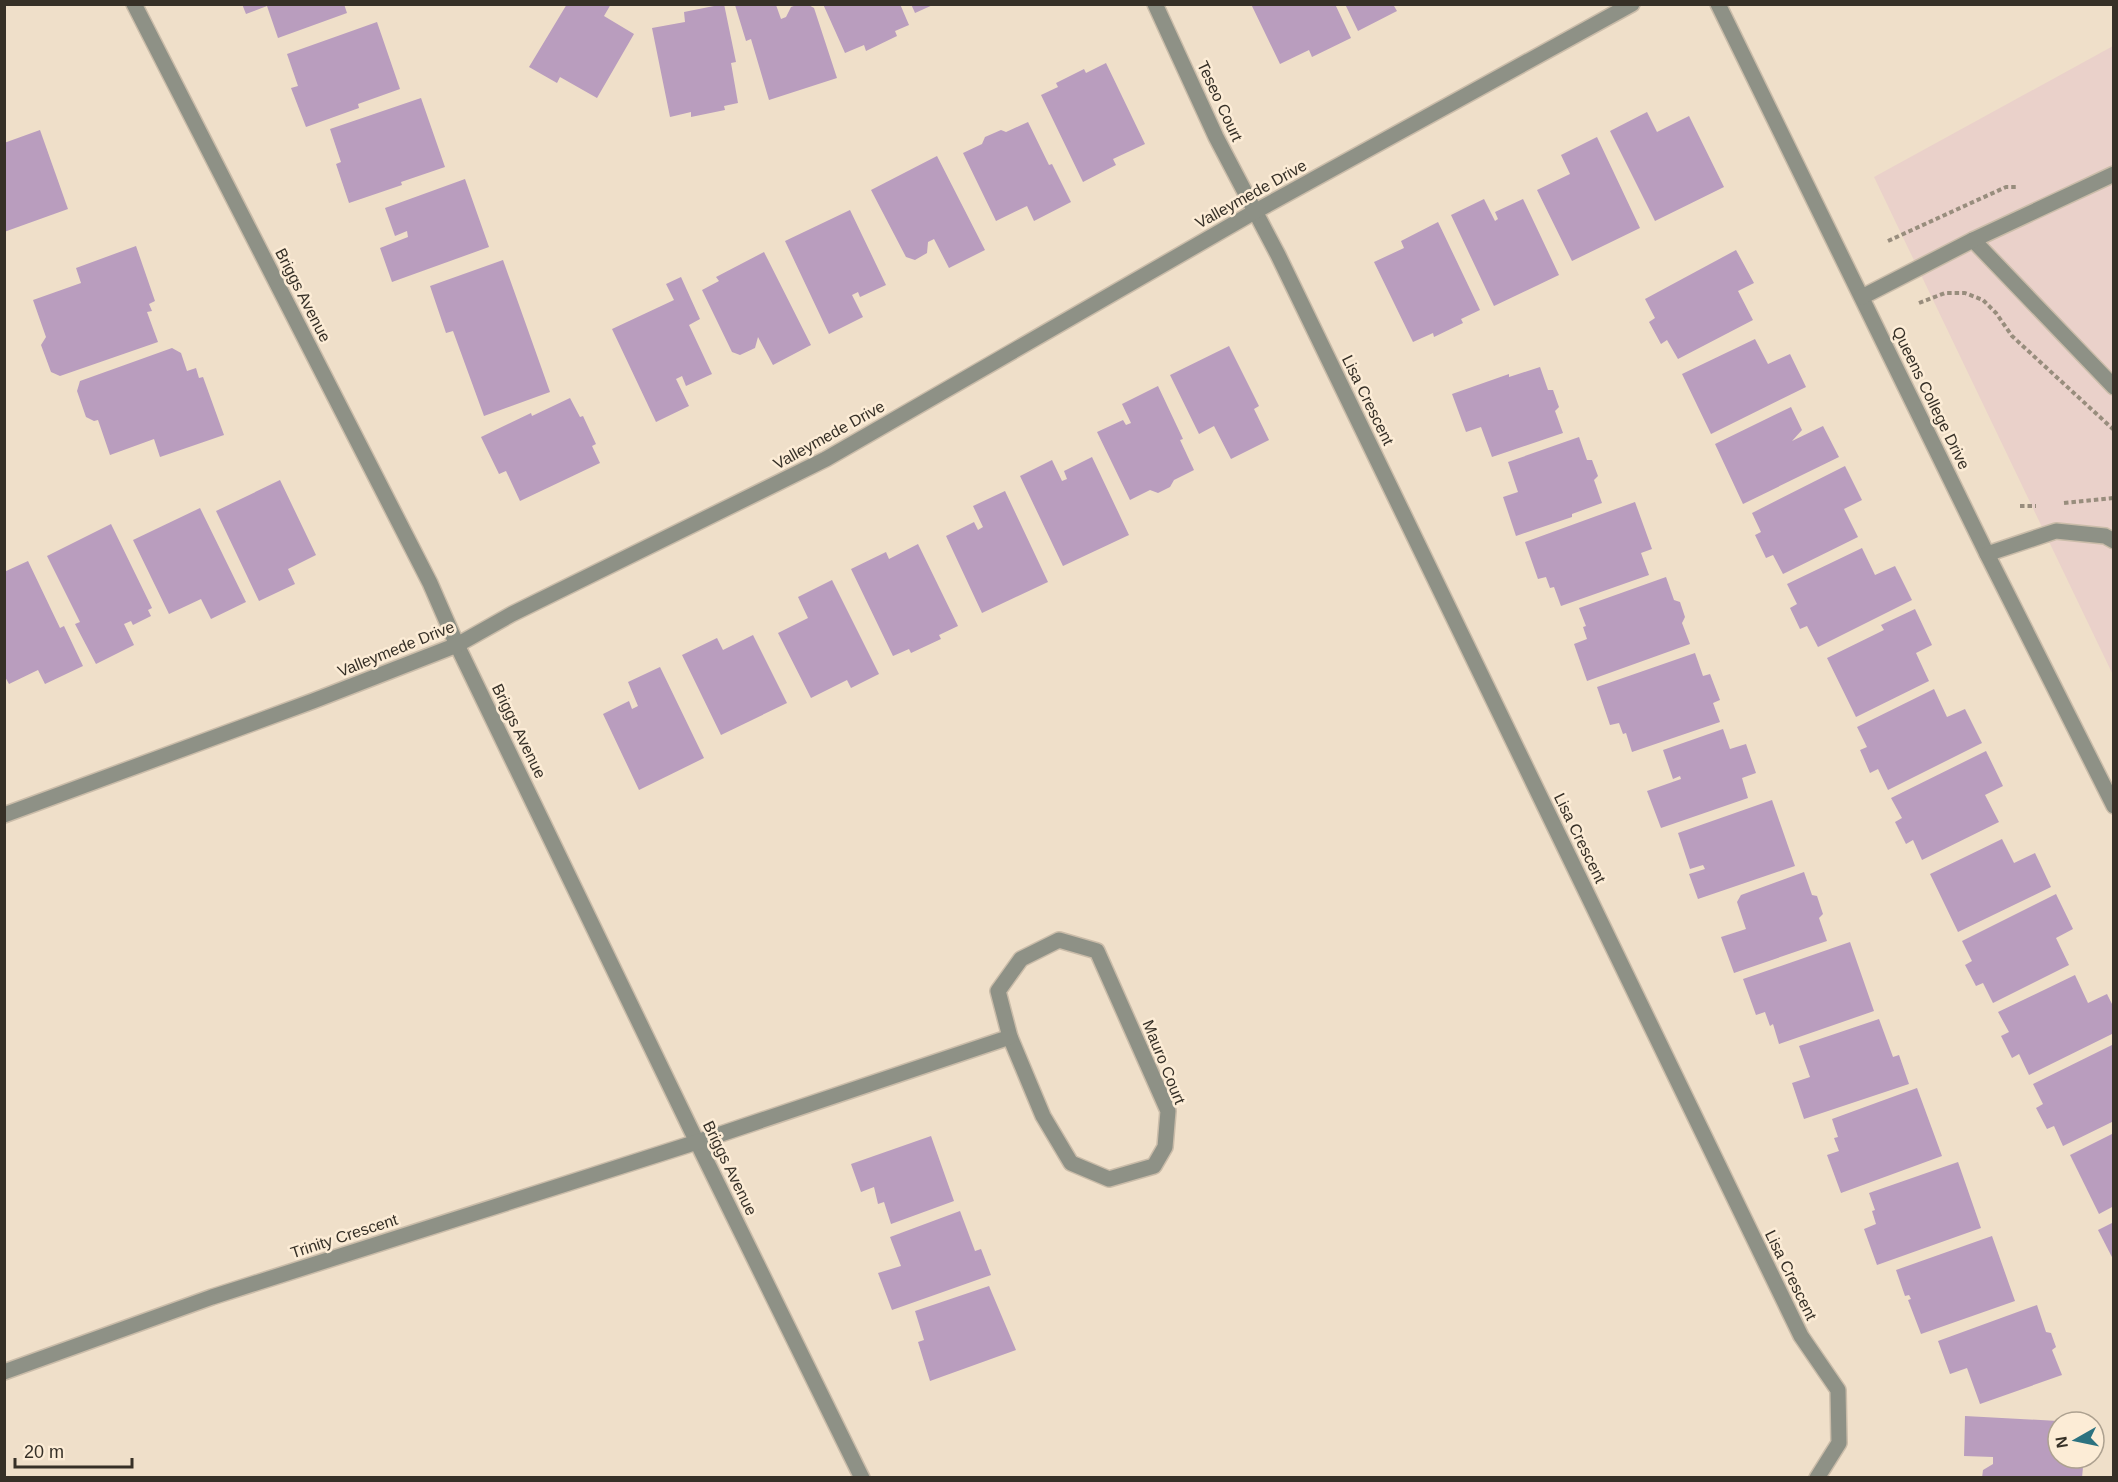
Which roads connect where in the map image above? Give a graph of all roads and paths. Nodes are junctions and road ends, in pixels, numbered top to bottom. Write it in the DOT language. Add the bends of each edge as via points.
graph roads {
  1 [pos="134,4"];
  2 [pos="1155,4"];
  3 [pos="1632,4"];
  4 [pos="1718,4"];
  5 [pos="2114,174"];
  6 [pos="1256,211"];
  7 [pos="1973,240"];
  8 [pos="1862,297"];
  9 [pos="1919,303"];
  10 [pos="2114,387"];
  11 [pos="2114,430"];
  12 [pos="2114,541"];
  13 [pos="1987,554"];
  14 [pos="457,645"];
  15 [pos="2114,806"];
  16 [pos="4,815"];
  17 [pos="1010,1037"];
  18 [pos="697,1142"];
  19 [pos="4,1372"];
  20 [pos="862,1478"];
  21 [pos="1817,1478"];
  1 -- 14 [label="street, Briggs Avenue" via="430,583"];
  2 -- 6 [label="street, Teseo Court" via="1216,137"];
  3 -- 6 [label="street, Valleymede Drive"];
  4 -- 8 [label="street, Queens College Drive"];
  5 -- 7 [label="street"];
  6 -- 14 [label="street, Valleymede Drive" via="826,459"];
  6 -- 21 [label="street, Lisa Crescent" via="1801,1336 1838,1390 1839,1443"];
  7 -- 8 [label="street"];
  7 -- 10 [label="street"];
  8 -- 13 [label="street, Queens College Drive"];
  9 -- 11 [label="path" via="1945,293 1965,293 1983,300 2012,336"];
  12 -- 13 [label="street" via="2105,536 2056,531"];
  13 -- 15 [label="street, Queens College Drive"];
  14 -- 16 [label="street, Valleymede Drive"];
  14 -- 18 [label="street, Briggs Avenue"];
  17 -- 17 [label="street, Mauro Court" via="1043,1116 1071,1163 1109,1179 1154,1166 1165,1147 1168,1111 1097,951 1059,940 1022,959 998,991"];
  17 -- 18 [label="street"];
  18 -- 19 [label="street, Trinity Crescent" via="212,1298"];
  18 -- 20 [label="street, Briggs Avenue"];
}
